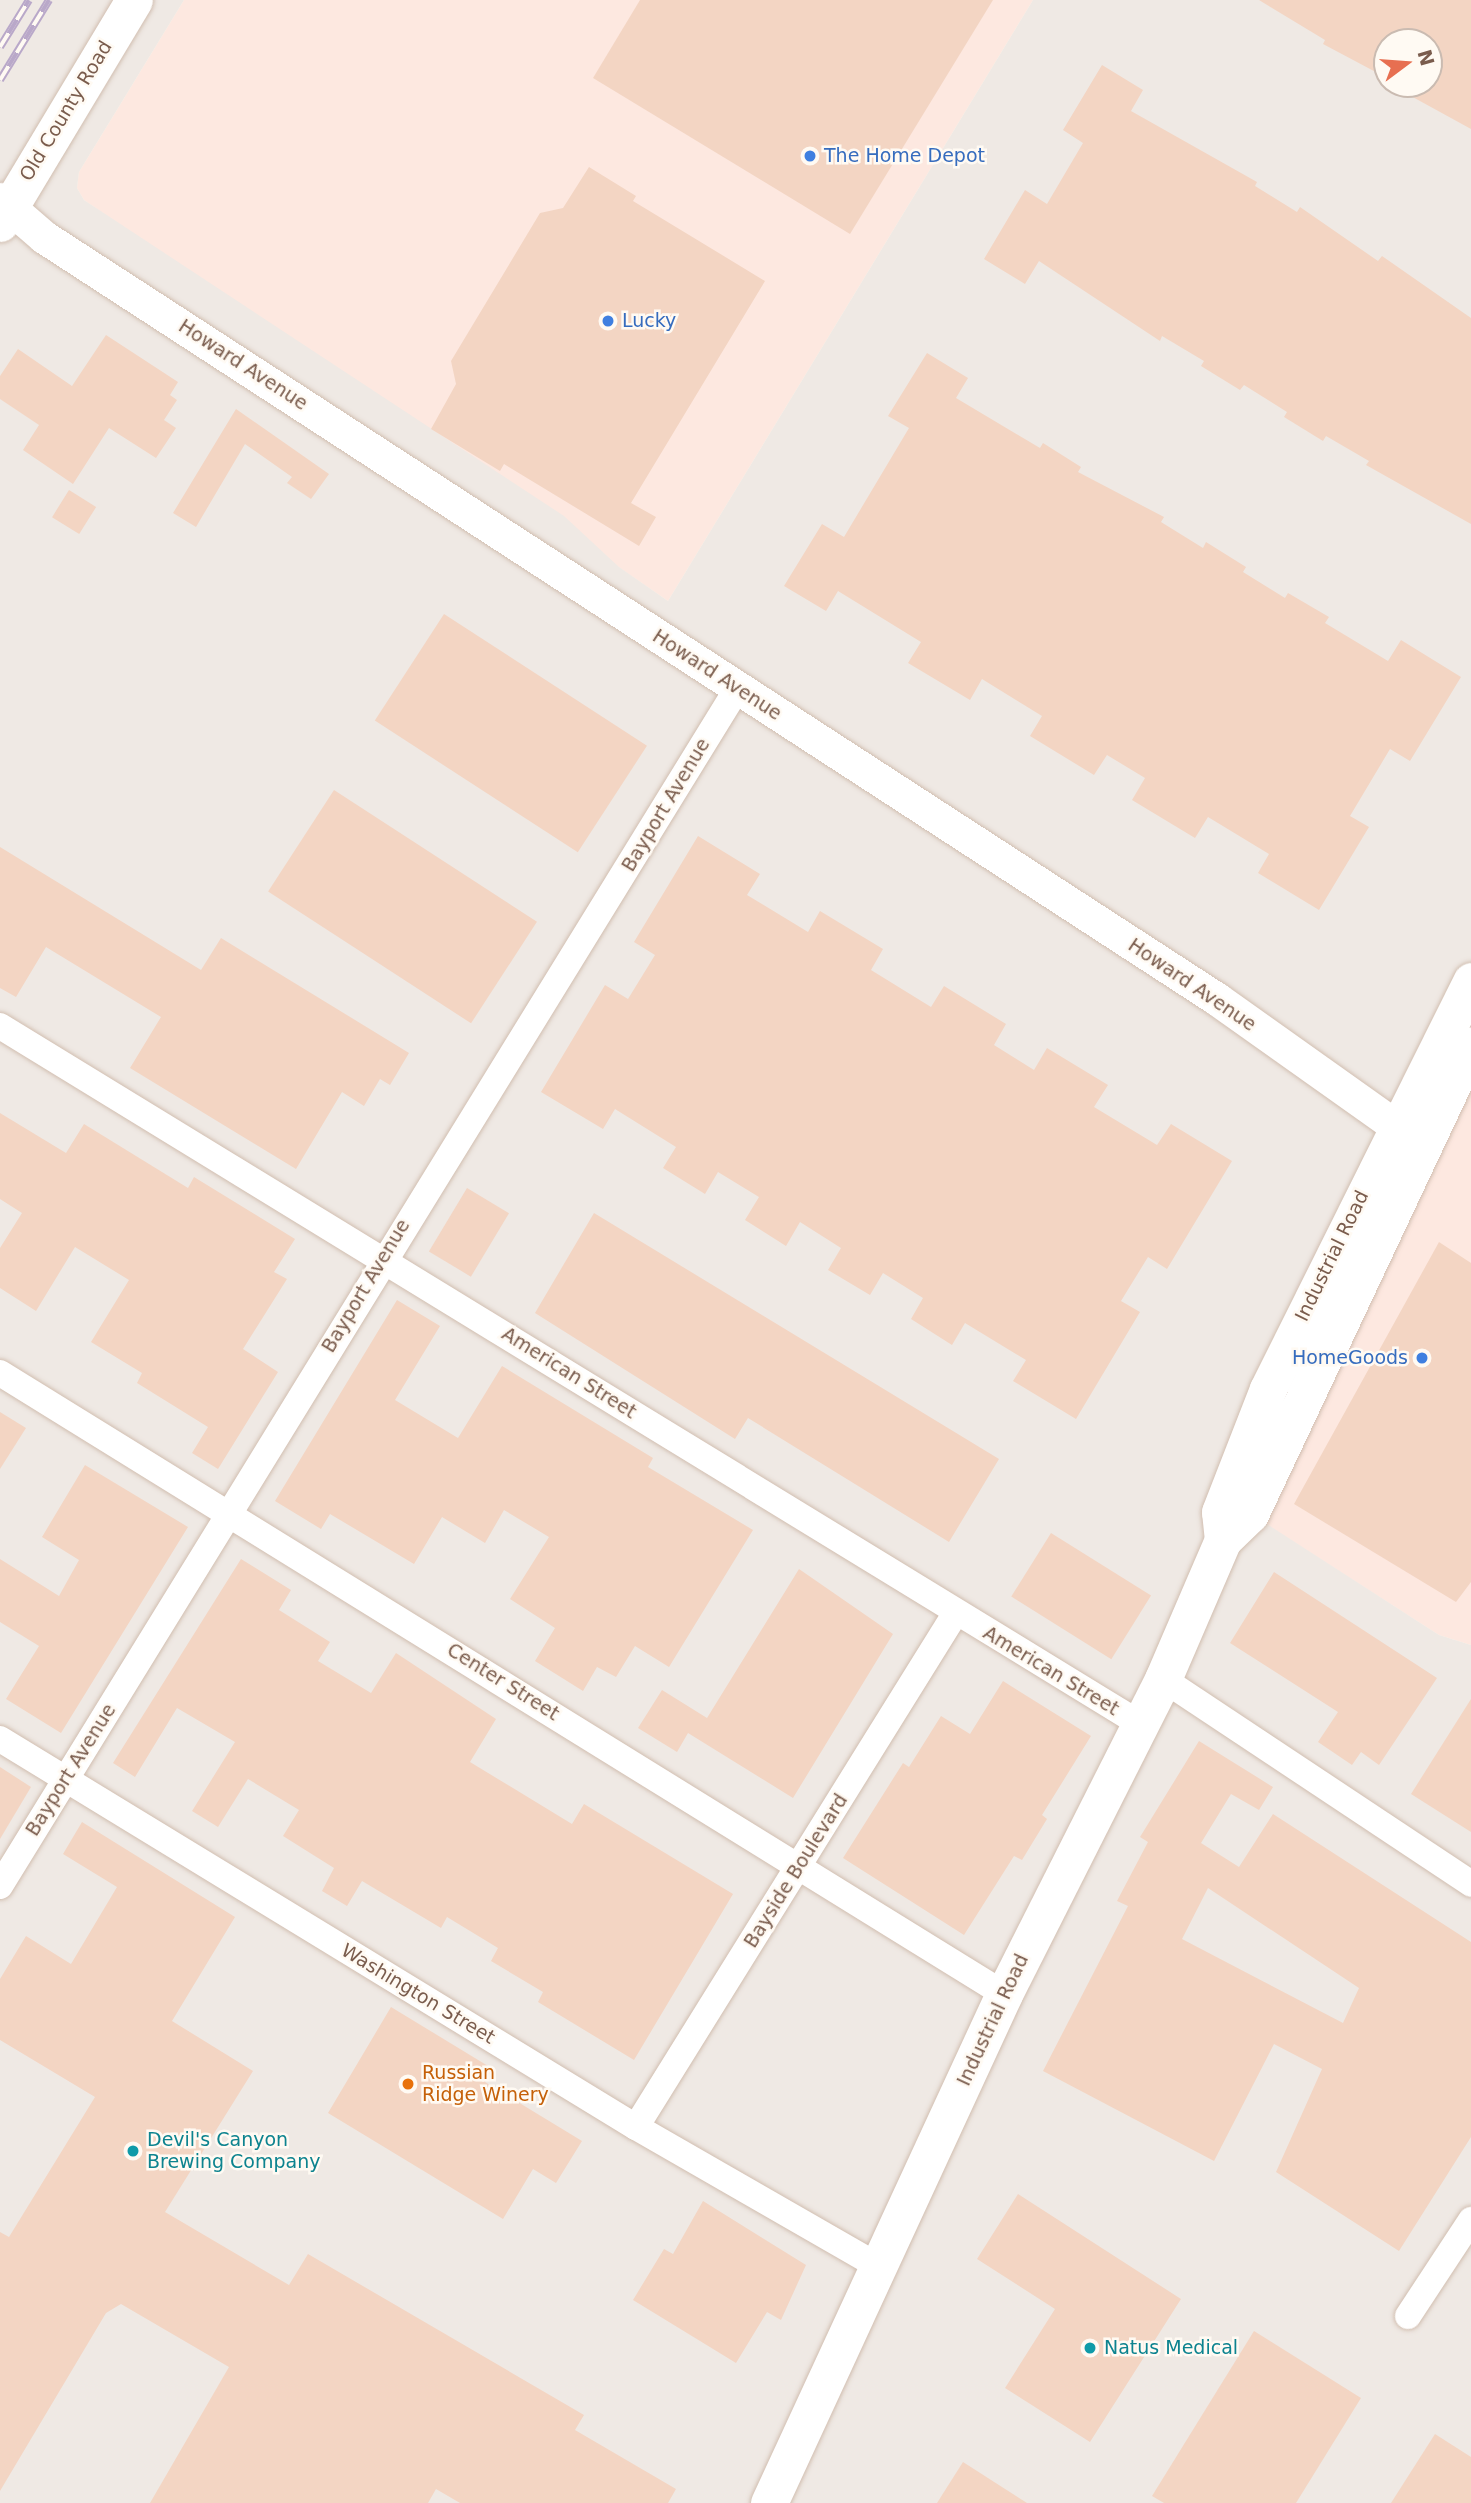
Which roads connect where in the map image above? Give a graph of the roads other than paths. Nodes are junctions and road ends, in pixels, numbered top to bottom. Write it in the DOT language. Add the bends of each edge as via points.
graph roads {
  1 [pos="134,0"];
  2 [pos="2,211"];
  3 [pos="737,689"];
  4 [pos="1471,981"];
  5 [pos="0,1026"];
  6 [pos="1471,1045"];
  7 [pos="1409,1136"];
  8 [pos="382,1257"];
  9 [pos="0,1373"];
  10 [pos="230,1512"];
  11 [pos="955,1614"];
  12 [pos="1163,1679"];
  13 [pos="1137,1722"];
  14 [pos="0,1739"];
  15 [pos="65,1779"];
  16 [pos="800,1866"];
  17 [pos="1471,1884"];
  18 [pos="0,1886"];
  19 [pos="1004,1994"];
  20 [pos="636,2127"];
  21 [pos="1471,2220"];
  22 [pos="876,2265"];
  23 [pos="1408,2315"];
  24 [pos="769,2503"];
  1 -- 2 [label="main road, Old County Road"];
  2 -- 3 [label="street, Howard Avenue"];
  3 -- 7 [label="street, Howard Avenue" via="1217,999"];
  3 -- 8 [label="street, Bayport Avenue"];
  4 -- 7 [label="main road, Industrial Road"];
  5 -- 8 [label="street, American Street"];
  6 -- 7 [label="main road, Industrial Road"];
  7 -- 12 [label="main road, Industrial Road" via="1268,1390 1220,1512 1223,1540"];
  8 -- 10 [label="street, Bayport Avenue"];
  8 -- 11 [label="street, American Street"];
  9 -- 10 [label="street, Center Street"];
  10 -- 15 [label="street, Bayport Avenue"];
  10 -- 16 [label="street, Center Street"];
  11 -- 13 [label="street, American Street"];
  11 -- 16 [label="street, Bayside Boulevard"];
  12 -- 13 [label="main road, Industrial Road"];
  12 -- 17 [label="street"];
  13 -- 19 [label="main road, Industrial Road"];
  14 -- 15 [label="street, Washington Street"];
  15 -- 18 [label="street, Bayport Avenue"];
  15 -- 20 [label="street, Washington Street"];
  16 -- 19 [label="street, Center Street"];
  16 -- 20 [label="street, Bayside Boulevard"];
  19 -- 22 [label="main road, Industrial Road"];
  20 -- 22 [label="street, Washington Street"];
  21 -- 23 [label="street"];
  22 -- 24 [label="main road, Industrial Road"];
}
